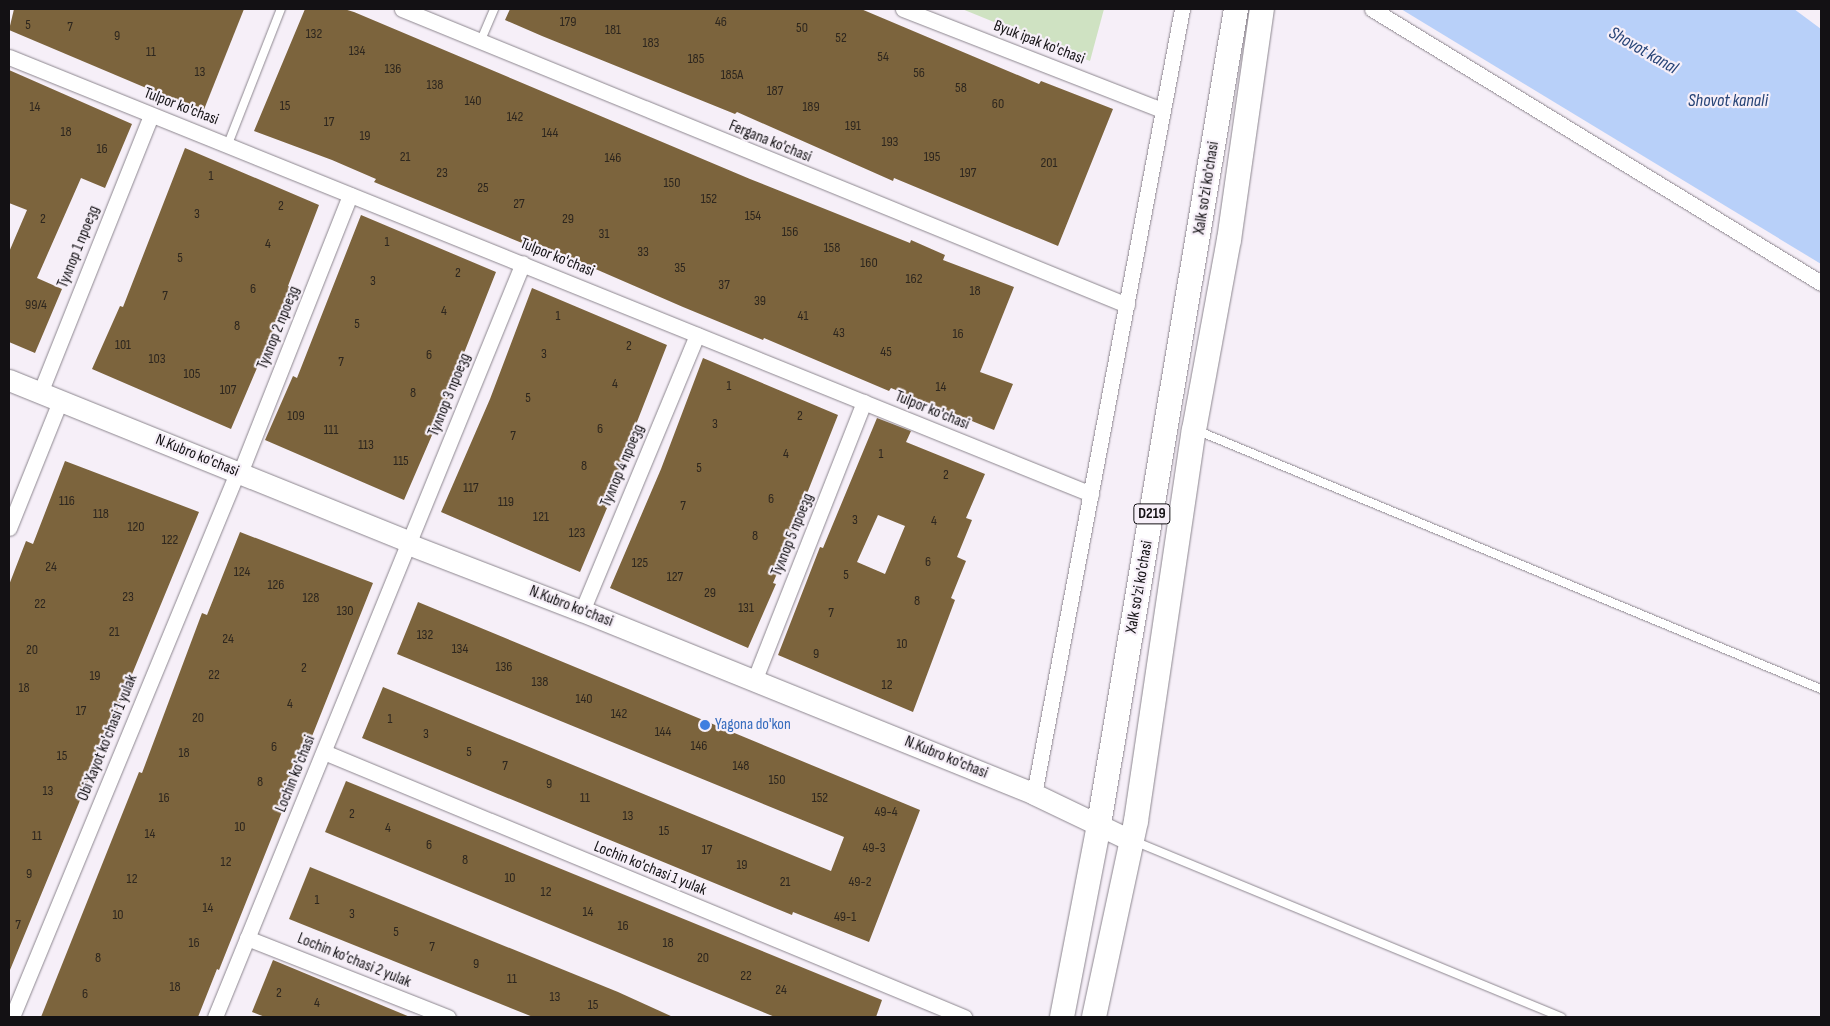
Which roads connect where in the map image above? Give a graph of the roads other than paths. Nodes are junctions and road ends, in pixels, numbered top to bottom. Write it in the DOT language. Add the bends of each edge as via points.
graph roads {
  1 [pos="281,9"];
  2 [pos="402,9"];
  3 [pos="494,9"];
  4 [pos="903,9"];
  5 [pos="1182,9"];
  6 [pos="1236,9"];
  7 [pos="1262,9"];
  8 [pos="1372,9"];
  9 [pos="481,40"];
  10 [pos="9,57"];
  11 [pos="1162,110"];
  12 [pos="151,114"];
  13 [pos="228,144"];
  14 [pos="350,195"];
  15 [pos="523,263"];
  16 [pos="1821,282"];
  17 [pos="1127,304"];
  18 [pos="697,334"];
  19 [pos="9,380"];
  20 [pos="40,393"];
  21 [pos="60,401"];
  22 [pos="864,402"];
  23 [pos="1194,430"];
  24 [pos="238,473"];
  25 [pos="1091,494"];
  26 [pos="9,528"];
  27 [pos="408,543"];
  28 [pos="582,611"];
  29 [pos="754,681"];
  30 [pos="1821,689"];
  31 [pos="324,752"];
  32 [pos="1034,794"];
  33 [pos="1099,824"];
  34 [pos="1132,841"];
  35 [pos="248,938"];
  36 [pos="12,1017"];
  37 [pos="215,1017"];
  38 [pos="448,1017"];
  39 [pos="964,1017"];
  40 [pos="1062,1017"];
  41 [pos="1094,1017"];
  42 [pos="1560,1017"];
  1 -- 13 [label="lane"];
  2 -- 9 [label="street, Fergana ko'chasi"];
  3 -- 9 [label="lane"];
  4 -- 11 [label="street, Byuk ipak ko'chasi"];
  5 -- 11 [label="street"];
  6 -- 33 [label="main road, Xalk so'zi ko'chasi / D219"];
  7 -- 23 [label="main road, Xalk so'zi ko'chasi / D219" via="1229,240"];
  8 -- 16 [label="street"];
  9 -- 17 [label="street, Fergana ko'chasi" via="675,122"];
  10 -- 12 [label="street, Tulpor ko'chasi"];
  11 -- 17 [label="street"];
  12 -- 13 [label="street, Tulpor ko'chasi"];
  12 -- 20 [label="street, Тулпор 1 проезд"];
  13 -- 14 [label="street, Tulpor ko'chasi"];
  14 -- 15 [label="street, Tulpor ko'chasi"];
  14 -- 24 [label="street, Тулпор 2 проезд"];
  15 -- 18 [label="street, Tulpor ko'chasi"];
  15 -- 27 [label="street, Тулпор 3 проезд"];
  17 -- 25 [label="street"];
  18 -- 22 [label="street, Tulpor ko'chasi"];
  18 -- 28 [label="street, Тулпор 4 проезд"];
  19 -- 20 [label="street, N.Kubro ko'chasi"];
  20 -- 21 [label="street, N.Kubro ko'chasi"];
  21 -- 24 [label="street, N.Kubro ko'chasi"];
  21 -- 26 [label="street"];
  22 -- 25 [label="street, Tulpor ko'chasi"];
  22 -- 29 [label="street, Тулпор 5 проезд"];
  23 -- 30 [label="lane"];
  23 -- 34 [label="main road, Xalk so'zi ko'chasi / D219"];
  24 -- 27 [label="street, N.Kubro ko'chasi"];
  24 -- 36 [label="street, Obi Xayot ko'chasi 1 yulak"];
  25 -- 32 [label="street"];
  27 -- 28 [label="street, N.Kubro ko'chasi"];
  27 -- 31 [label="street, Lochin ko'chasi"];
  28 -- 29 [label="street, N.Kubro ko'chasi"];
  29 -- 32 [label="street, N.Kubro ko'chasi"];
  31 -- 35 [label="street, Lochin ko'chasi"];
  31 -- 39 [label="street, Lochin ko'chasi 1 yulak"];
  32 -- 33 [label="street, N.Kubro ko'chasi"];
  33 -- 34 [label="street, N.Kubro ko'chasi"];
  33 -- 40 [label="main road, Xalk so'zi ko'chasi / D219"];
  34 -- 41 [label="main road, Xalk so'zi ko'chasi / D219"];
  34 -- 42 [label="lane"];
  35 -- 37 [label="street, Lochin ko'chasi"];
  35 -- 38 [label="street, Lochin ko'chasi 2 yulak"];
}
